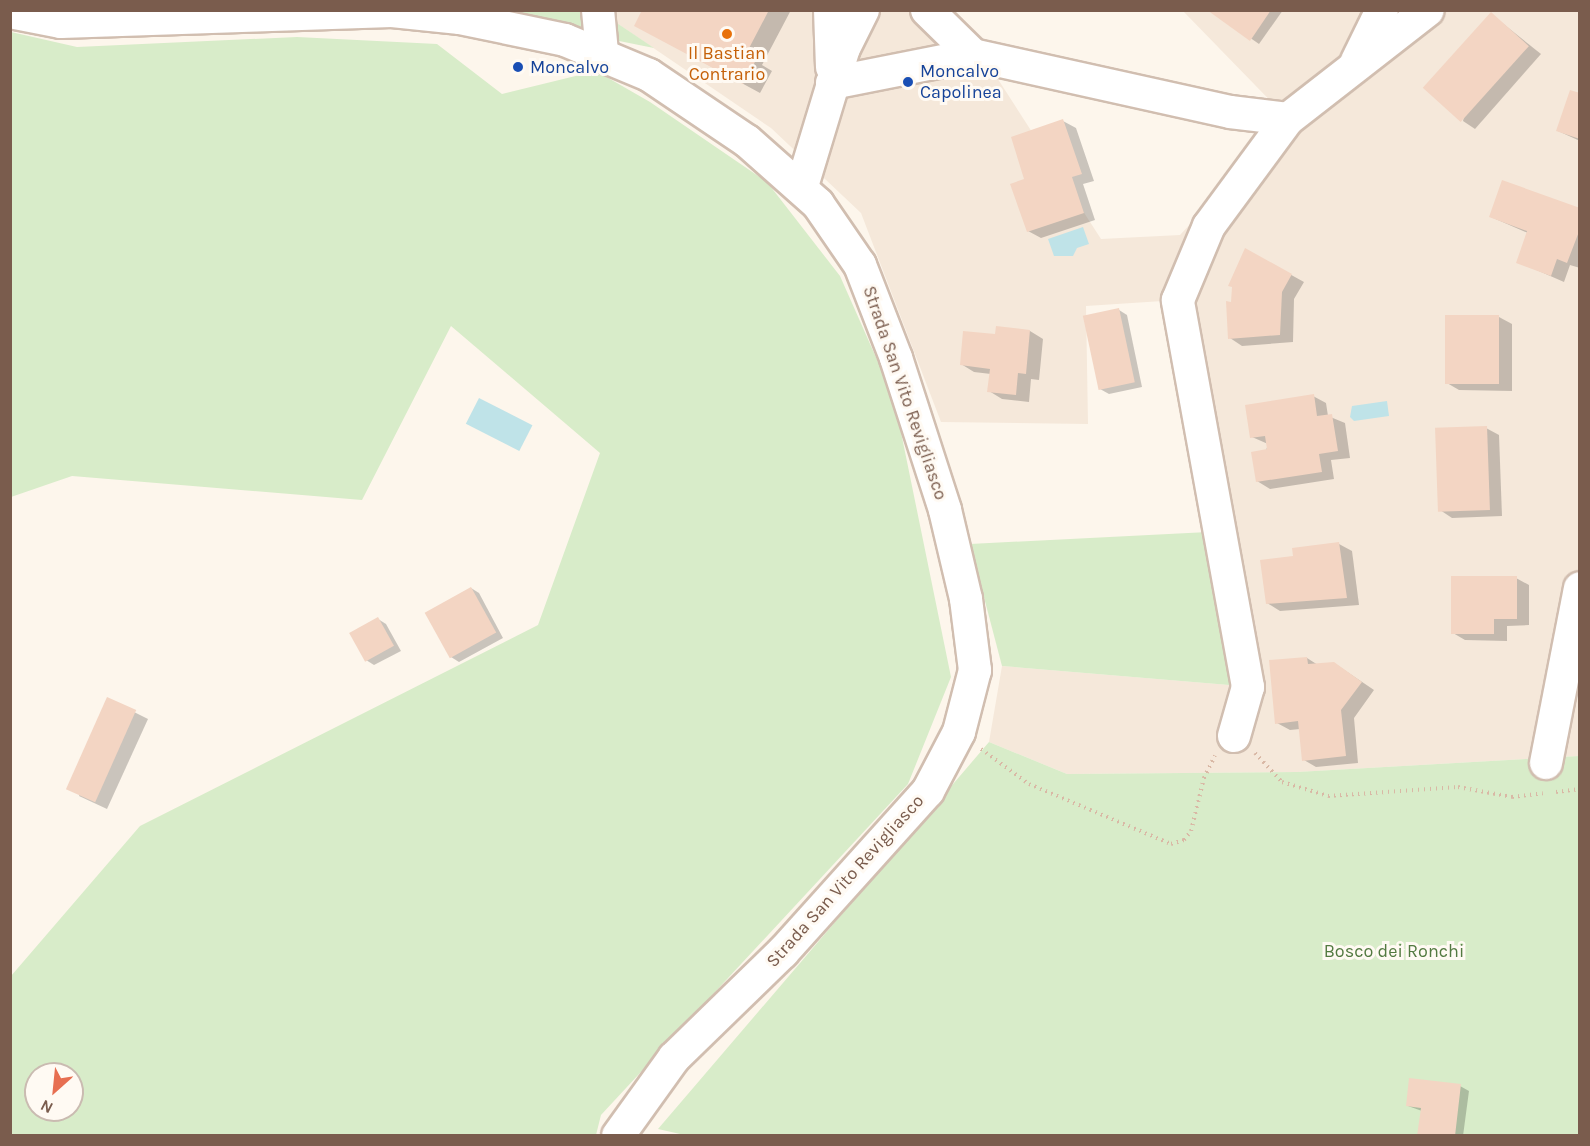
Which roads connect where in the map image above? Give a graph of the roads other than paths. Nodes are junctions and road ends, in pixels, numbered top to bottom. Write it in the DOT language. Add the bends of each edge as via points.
graph roads {
  1 [pos="598,10"];
  2 [pos="830,10"];
  3 [pos="863,10"];
  4 [pos="927,10"];
  5 [pos="1382,10"];
  6 [pos="1428,10"];
  7 [pos="10,12"];
  8 [pos="602,52"];
  9 [pos="973,55"];
  10 [pos="1354,68"];
  11 [pos="832,83"];
  12 [pos="1288,119"];
  13 [pos="802,186"];
  14 [pos="1580,588"];
  15 [pos="1234,736"];
  16 [pos="1546,763"];
  17 [pos="618,1136"];
  1 -- 8 [label="street"];
  2 -- 11 [label="street"];
  3 -- 11 [label="street"];
  4 -- 9 [label="street"];
  5 -- 10 [label="street"];
  6 -- 10 [label="street"];
  7 -- 8 [label="street, Strada San Vito Revigliasco" via="61,22 392,11 526,29"];
  8 -- 13 [label="street, Strada San Vito Revigliasco" via="693,101"];
  9 -- 11 [label="street"];
  9 -- 12 [label="street" via="1230,112"];
  10 -- 12 [label="street"];
  11 -- 13 [label="street"];
  12 -- 15 [label="street" via="1209,226 1178,300 1248,687"];
  13 -- 17 [label="street, Strada San Vito Revigliasco" via="860,265 896,358 945,510 966,599 975,670 958,732 928,791 783,952 674,1058"];
  14 -- 16 [label="street"];
}
